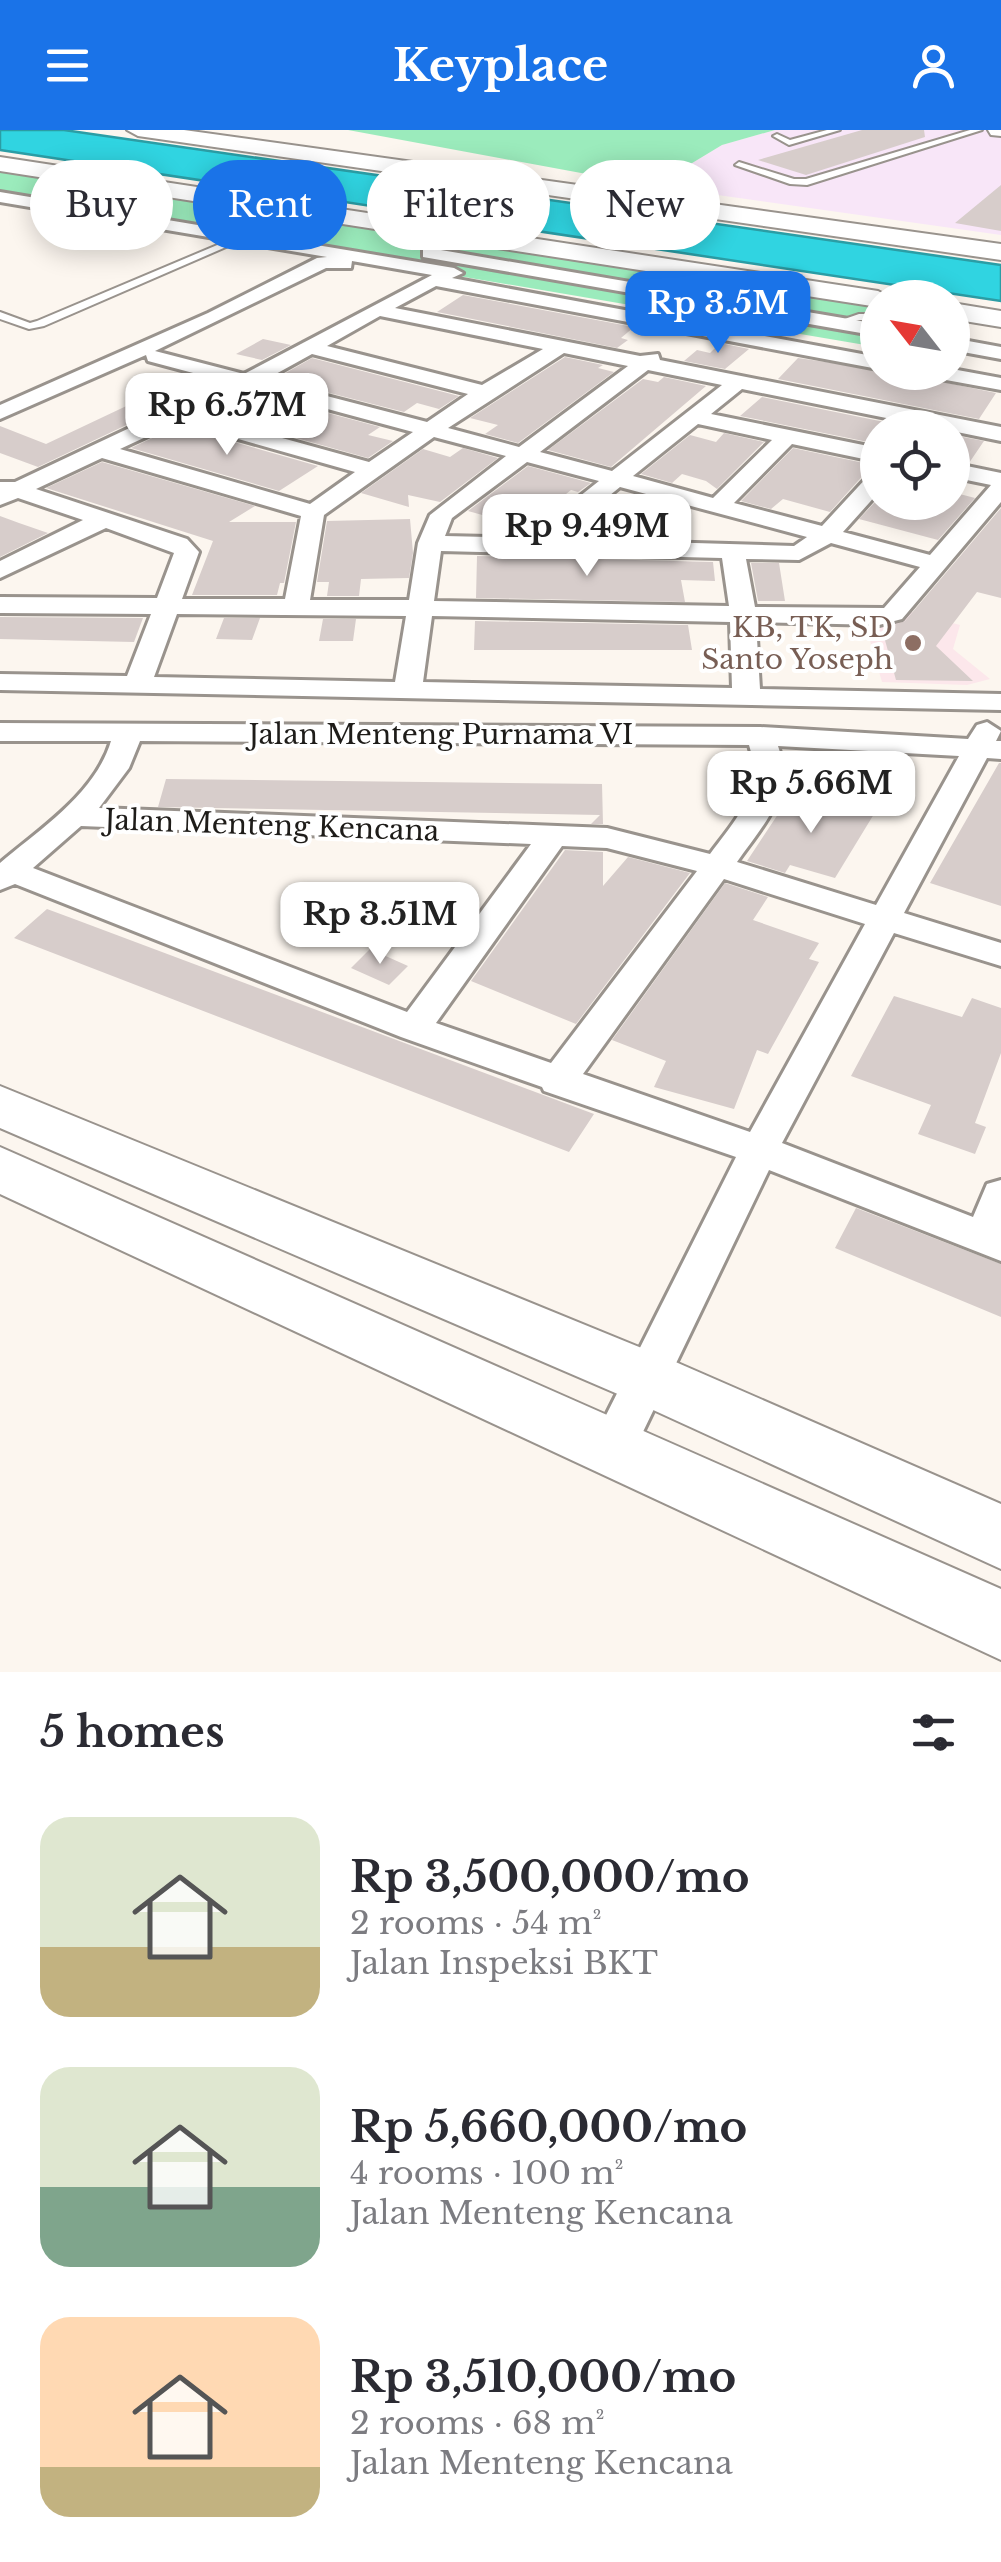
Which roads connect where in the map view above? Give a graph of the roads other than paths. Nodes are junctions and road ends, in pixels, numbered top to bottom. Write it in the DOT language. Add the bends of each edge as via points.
graph roads {
  1 [pos="138,130"];
  2 [pos="800,130"];
  3 [pos="836,130"];
  4 [pos="978,130"];
  5 [pos="0,164"];
  6 [pos="740,164"];
  7 [pos="0,183"];
  8 [pos="0,196"];
  9 [pos="193,228"];
  10 [pos="214,250"];
  11 [pos="319,250"];
  12 [pos="1001,252"];
  13 [pos="346,264"];
  14 [pos="433,280"];
  15 [pos="860,296"];
  16 [pos="377,310"];
  17 [pos="970,314"];
  18 [pos="0,315"];
  19 [pos="860,316"];
  20 [pos="1001,319"];
  21 [pos="838,323"];
  22 [pos="860,327"];
  23 [pos="691,330"];
  24 [pos="860,344"];
  25 [pos="309,347"];
  26 [pos="558,348"];
  27 [pos="970,348"];
  28 [pos="1001,354"];
  29 [pos="155,358"];
  30 [pos="860,359"];
  31 [pos="642,364"];
  32 [pos="970,364"];
  33 [pos="1001,370"];
  34 [pos="970,378"];
  35 [pos="250,380"];
  36 [pos="739,381"];
  37 [pos="1001,384"];
  38 [pos="485,392"];
  39 [pos="0,413"];
  40 [pos="177,415"];
  41 [pos="693,417"];
  42 [pos="0,426"];
  43 [pos="431,428"];
  44 [pos="1001,434"];
  45 [pos="787,437"];
  46 [pos="101,451"];
  47 [pos="860,451"];
  48 [pos="522,453"];
  49 [pos="371,470"];
  50 [pos="970,474"];
  51 [pos="618,479"];
  52 [pos="1001,480"];
  53 [pos="1001,488"];
  54 [pos="5,491"];
  55 [pos="860,499"];
  56 [pos="720,505"];
  57 [pos="313,512"];
  58 [pos="103,520"];
  59 [pos="828,534"];
  60 [pos="430,543"];
  61 [pos="532,546"];
  62 [pos="733,553"];
  63 [pos="934,563"];
  64 [pos="0,570"];
  65 [pos="0,605"];
  66 [pos="167,608"];
  67 [pos="419,608"];
  68 [pos="296,609"];
  69 [pos="743,615"];
  70 [pos="0,682"];
  71 [pos="137,685"];
  72 [pos="408,688"];
  73 [pos="746,694"];
  74 [pos="994,726"];
  75 [pos="0,732"];
  76 [pos="128,733"];
  77 [pos="760,736"];
  78 [pos="74,816"];
  79 [pos="553,836"];
  80 [pos="716,866"];
  81 [pos="5,876"];
  82 [pos="888,917"];
  83 [pos="1001,954"];
  84 [pos="414,1028"];
  85 [pos="558,1082"];
  86 [pos="0,1106"];
  87 [pos="759,1150"];
  88 [pos="0,1169"];
  89 [pos="1001,1196"];
  90 [pos="993,1242"];
  91 [pos="649,1379"];
  92 [pos="612,1450"];
  93 [pos="1001,1537"];
  94 [pos="1001,1625"];
  1 -- 12 [label="street"];
  2 -- 3 [label="lane" via="775,137 789,143"];
  4 -- 6 [label="lane" via="807,182"];
  5 -- 15 [label="street"];
  7 -- 21 [label="street"];
  8 -- 9 [label="street"];
  10 -- 18 [label="lane" via="40,324"];
  11 -- 24 [label="street"];
  13 -- 14 [label="street"];
  13 -- 29 [label="street"];
  13 -- 39 [label="street" via="323,262"];
  14 -- 16 [label="street"];
  14 -- 23 [label="street"];
  16 -- 25 [label="street"];
  16 -- 26 [label="street"];
  17 -- 20 [label="street"];
  19 -- 21 [label="lane"];
  21 -- 22 [label="street"];
  23 -- 30 [label="street"];
  23 -- 31 [label="street"];
  25 -- 35 [label="street"];
  25 -- 38 [label="street"];
  26 -- 31 [label="street"];
  26 -- 38 [label="street"];
  27 -- 28 [label="street"];
  29 -- 35 [label="street"];
  29 -- 42 [label="street"];
  31 -- 36 [label="street"];
  31 -- 48 [label="street"];
  32 -- 33 [label="street"];
  34 -- 37 [label="street"];
  35 -- 40 [label="street"];
  35 -- 43 [label="street"];
  36 -- 41 [label="street"];
  36 -- 44 [label="street"];
  38 -- 43 [label="street"];
  40 -- 46 [label="street"];
  40 -- 49 [label="street"];
  41 -- 45 [label="street"];
  41 -- 51 [label="street"];
  43 -- 48 [label="street"];
  43 -- 49 [label="street"];
  45 -- 47 [label="street"];
  45 -- 56 [label="street"];
  46 -- 54 [label="street"];
  46 -- 57 [label="street"];
  48 -- 51 [label="street"];
  48 -- 60 [label="street" via="442,514"];
  49 -- 57 [label="street"];
  50 -- 52 [label="street"];
  51 -- 56 [label="street"];
  51 -- 61 [label="street"];
  53 -- 63 [label="street"];
  54 -- 58 [label="street"];
  55 -- 59 [label="street"];
  56 -- 59 [label="street"];
  57 -- 68 [label="street"];
  58 -- 64 [label="street"];
  58 -- 66 [label="street" via="184,548"];
  59 -- 62 [label="street" via="799,553"];
  59 -- 63 [label="street"];
  60 -- 61 [label="street"];
  60 -- 67 [label="street"];
  61 -- 62 [label="street"];
  62 -- 69 [label="street"];
  63 -- 69 [label="street" via="893,614"];
  65 -- 66 [label="street"];
  66 -- 68 [label="street"];
  66 -- 71 [label="street"];
  67 -- 68 [label="street"];
  67 -- 69 [label="street"];
  67 -- 72 [label="street"];
  69 -- 73 [label="street"];
  70 -- 71 [label="street, Jalan Menteng Purnama VI"];
  71 -- 72 [label="street, Jalan Menteng Purnama VI"];
  72 -- 73 [label="street, Jalan Menteng Purnama VI"];
  73 -- 74 [label="street, Jalan Menteng Purnama VI"];
  74 -- 77 [label="street, Jalan Menteng Purnama VI"];
  74 -- 82 [label="street"];
  75 -- 76 [label="street, Jalan Menteng Purnama VI"];
  76 -- 77 [label="street, Jalan Menteng Purnama VI"];
  76 -- 78 [label="street" via="124,752 98,792"];
  77 -- 80 [label="street" via="772,766 769,790"];
  78 -- 79 [label="street, Jalan Menteng Kencana"];
  78 -- 81 [label="street, Jalan Menteng Kencana"];
  79 -- 80 [label="street, Jalan Menteng Kencana" via="607,838"];
  79 -- 84 [label="street"];
  80 -- 82 [label="street, Jalan Menteng Kencana"];
  80 -- 85 [label="street"];
  81 -- 84 [label="street, Jalan Menteng Kencana"];
  82 -- 83 [label="street, Jalan Menteng Kencana"];
  82 -- 87 [label="street"];
  84 -- 85 [label="street, Jalan Menteng Kencana"];
  85 -- 87 [label="street, Jalan Menteng Kencana"];
  86 -- 91 [label="street"];
  87 -- 90 [label="street, Jalan Menteng Kencana"];
  87 -- 91 [label="street"];
  88 -- 92 [label="street"];
  89 -- 90 [label="street"];
  91 -- 92 [label="street"];
  91 -- 93 [label="street"];
  92 -- 94 [label="street"];
}
